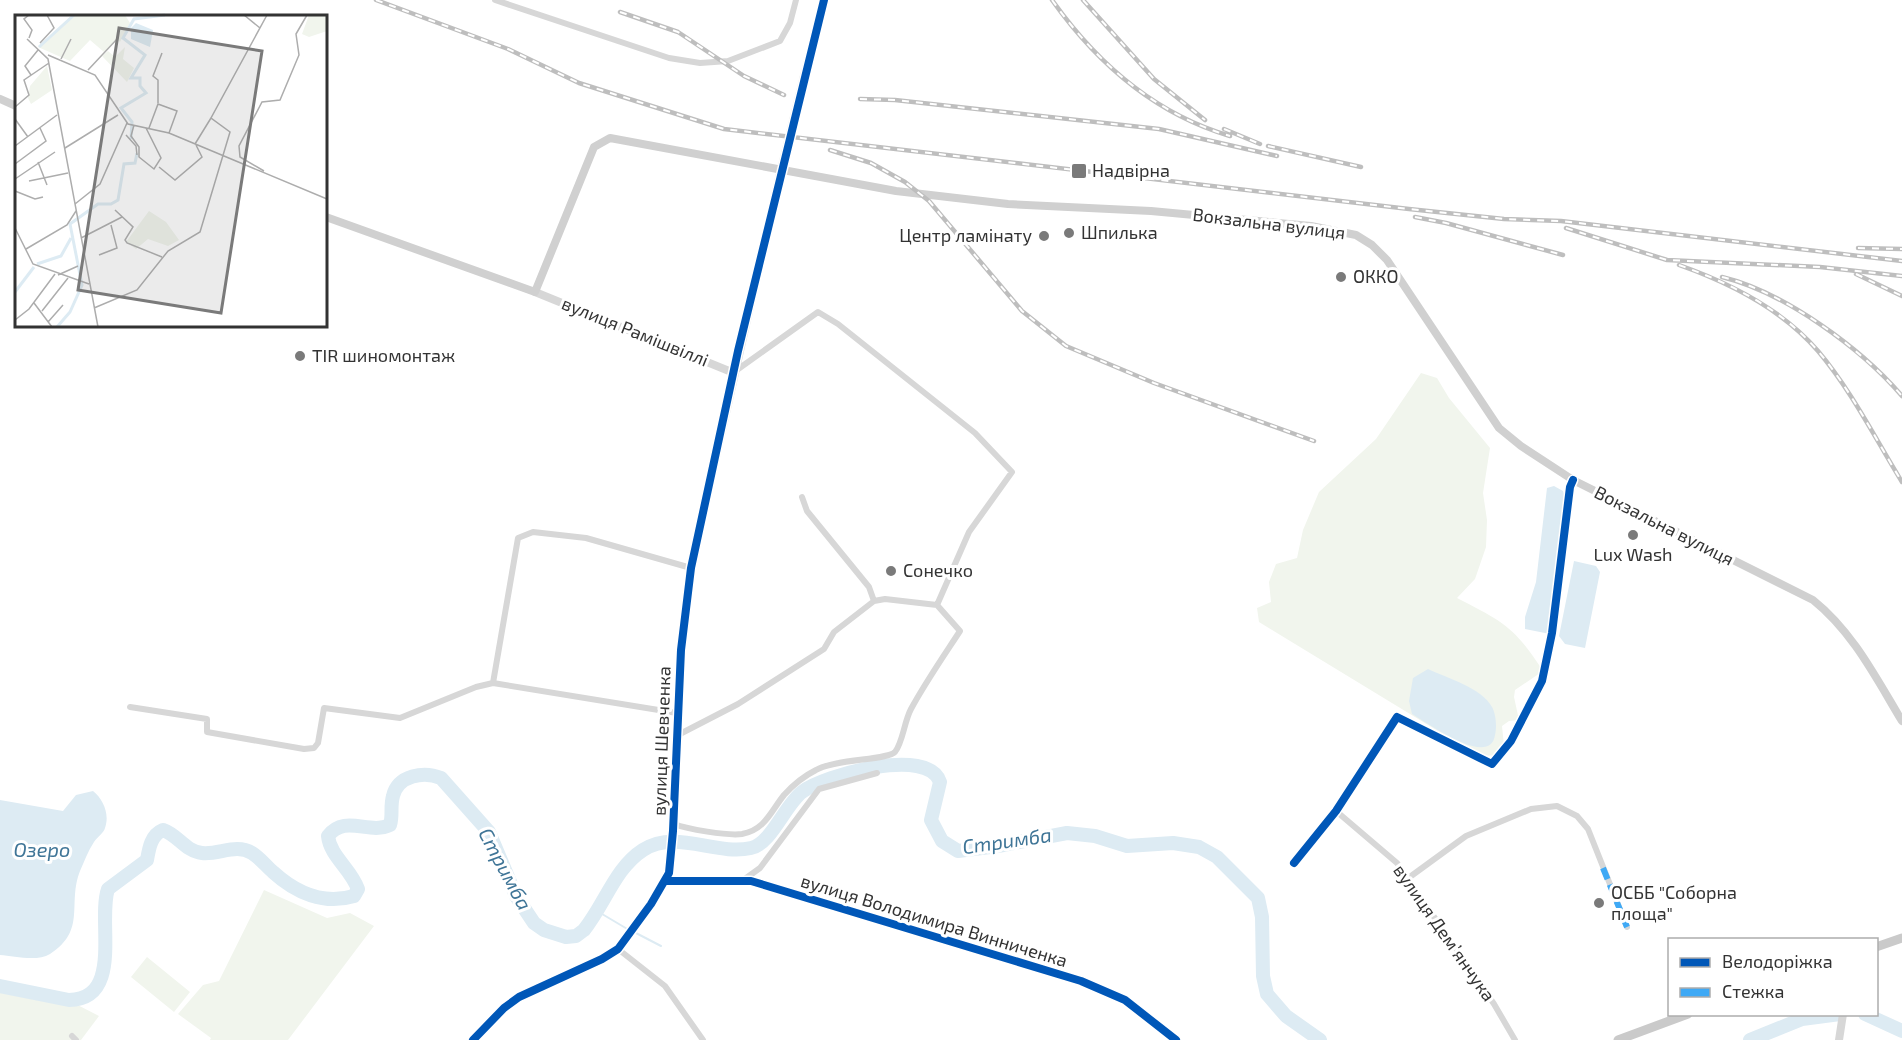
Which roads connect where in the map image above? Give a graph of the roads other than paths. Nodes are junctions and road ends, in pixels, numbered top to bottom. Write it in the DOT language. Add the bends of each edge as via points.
graph roads {
  1 [pos="495,0"];
  2 [pos="796,0"];
  3 [pos="824,0"];
  4 [pos="0,99"];
  5 [pos="15,105"];
  6 [pos="327,217"];
  7 [pos="535,292"];
  8 [pos="734,373"];
  9 [pos="1573,480"];
  10 [pos="802,497"];
  11 [pos="691,568"];
  12 [pos="874,601"];
  13 [pos="937,605"];
  14 [pos="493,683"];
  15 [pos="130,707"];
  16 [pos="677,713"];
  17 [pos="1902,721"];
  18 [pos="676,736"];
  19 [pos="877,773"];
  20 [pos="1336,811"];
  21 [pos="674,828"];
  22 [pos="1294,863"];
  23 [pos="1407,879"];
  24 [pos="666,881"];
  25 [pos="741,881"];
  26 [pos="1627,927"];
  27 [pos="1902,938"];
  28 [pos="1878,946"];
  29 [pos="618,949"];
  30 [pos="1683,1016"];
  31 [pos="1843,1016"];
  32 [pos="473,1040"];
  33 [pos="703,1040"];
  34 [pos="1176,1040"];
  35 [pos="1515,1040"];
  36 [pos="1617,1040"];
  37 [pos="1839,1040"];
  1 -- 2 [label="street" via="669,58 700,63 728,61 780,40"];
  3 -- 8 [label="street, вулиця Шевченка, bridge"];
  4 -- 5 [label="main road"];
  6 -- 7 [label="main road"];
  7 -- 8 [label="street, вулиця Рамішвіллі"];
  7 -- 9 [label="main road, Вокзальна вулиця" via="594,147 610,138 904,193 1337,230 1356,235 1387,260 1499,428"];
  8 -- 11 [label="street, вулиця Шевченка"];
  8 -- 13 [label="street" via="818,312 975,433 1012,472 969,532"];
  9 -- 17 [label="main road, Вокзальна вулиця" via="1813,600 1853,640"];
  9 -- 20 [label="street" via="1542,681 1511,741 1492,764 1397,717"];
  10 -- 12 [label="street" via="807,511 869,587"];
  11 -- 14 [label="street" via="586,538 524,534 518,538"];
  11 -- 16 [label="street, вулиця Шевченка"];
  12 -- 13 [label="street"];
  12 -- 18 [label="street" via="834,632 824,649 738,704"];
  13 -- 21 [label="street" via="960,632 910,710 901,740 888,757 857,758 819,768 795,784 766,822 749,832"];
  14 -- 15 [label="street" via="400,718 324,708 318,743 314,748 304,749 207,732 207,719"];
  14 -- 16 [label="street"];
  16 -- 18 [label="street, вулиця Шевченка"];
  18 -- 21 [label="street, вулиця Шевченка"];
  19 -- 25 [label="street" via="819,789 760,868"];
  20 -- 22 [label="street"];
  20 -- 23 [label="street, вулиця Демʼянчука" via="1397,863"];
  21 -- 24 [label="street, вулиця Шевченка"];
  23 -- 26 [label="street" via="1478,828 1531,809 1557,806 1577,816 1587,829"];
  23 -- 35 [label="street, вулиця Демʼянчука"];
  24 -- 25 [label="street, вулиця Володимира Винниченка"];
  24 -- 29 [label="street, вулиця Шевченка"];
  25 -- 34 [label="street, вулиця Володимира Винниченка" via="752,881 1082,981 1125,999"];
  27 -- 28 [label="main road"];
  29 -- 32 [label="street, вулиця Шевченка" via="519,997"];
  29 -- 33 [label="street" via="665,986"];
  30 -- 36 [label="main road"];
  31 -- 37 [label="street"];
}
